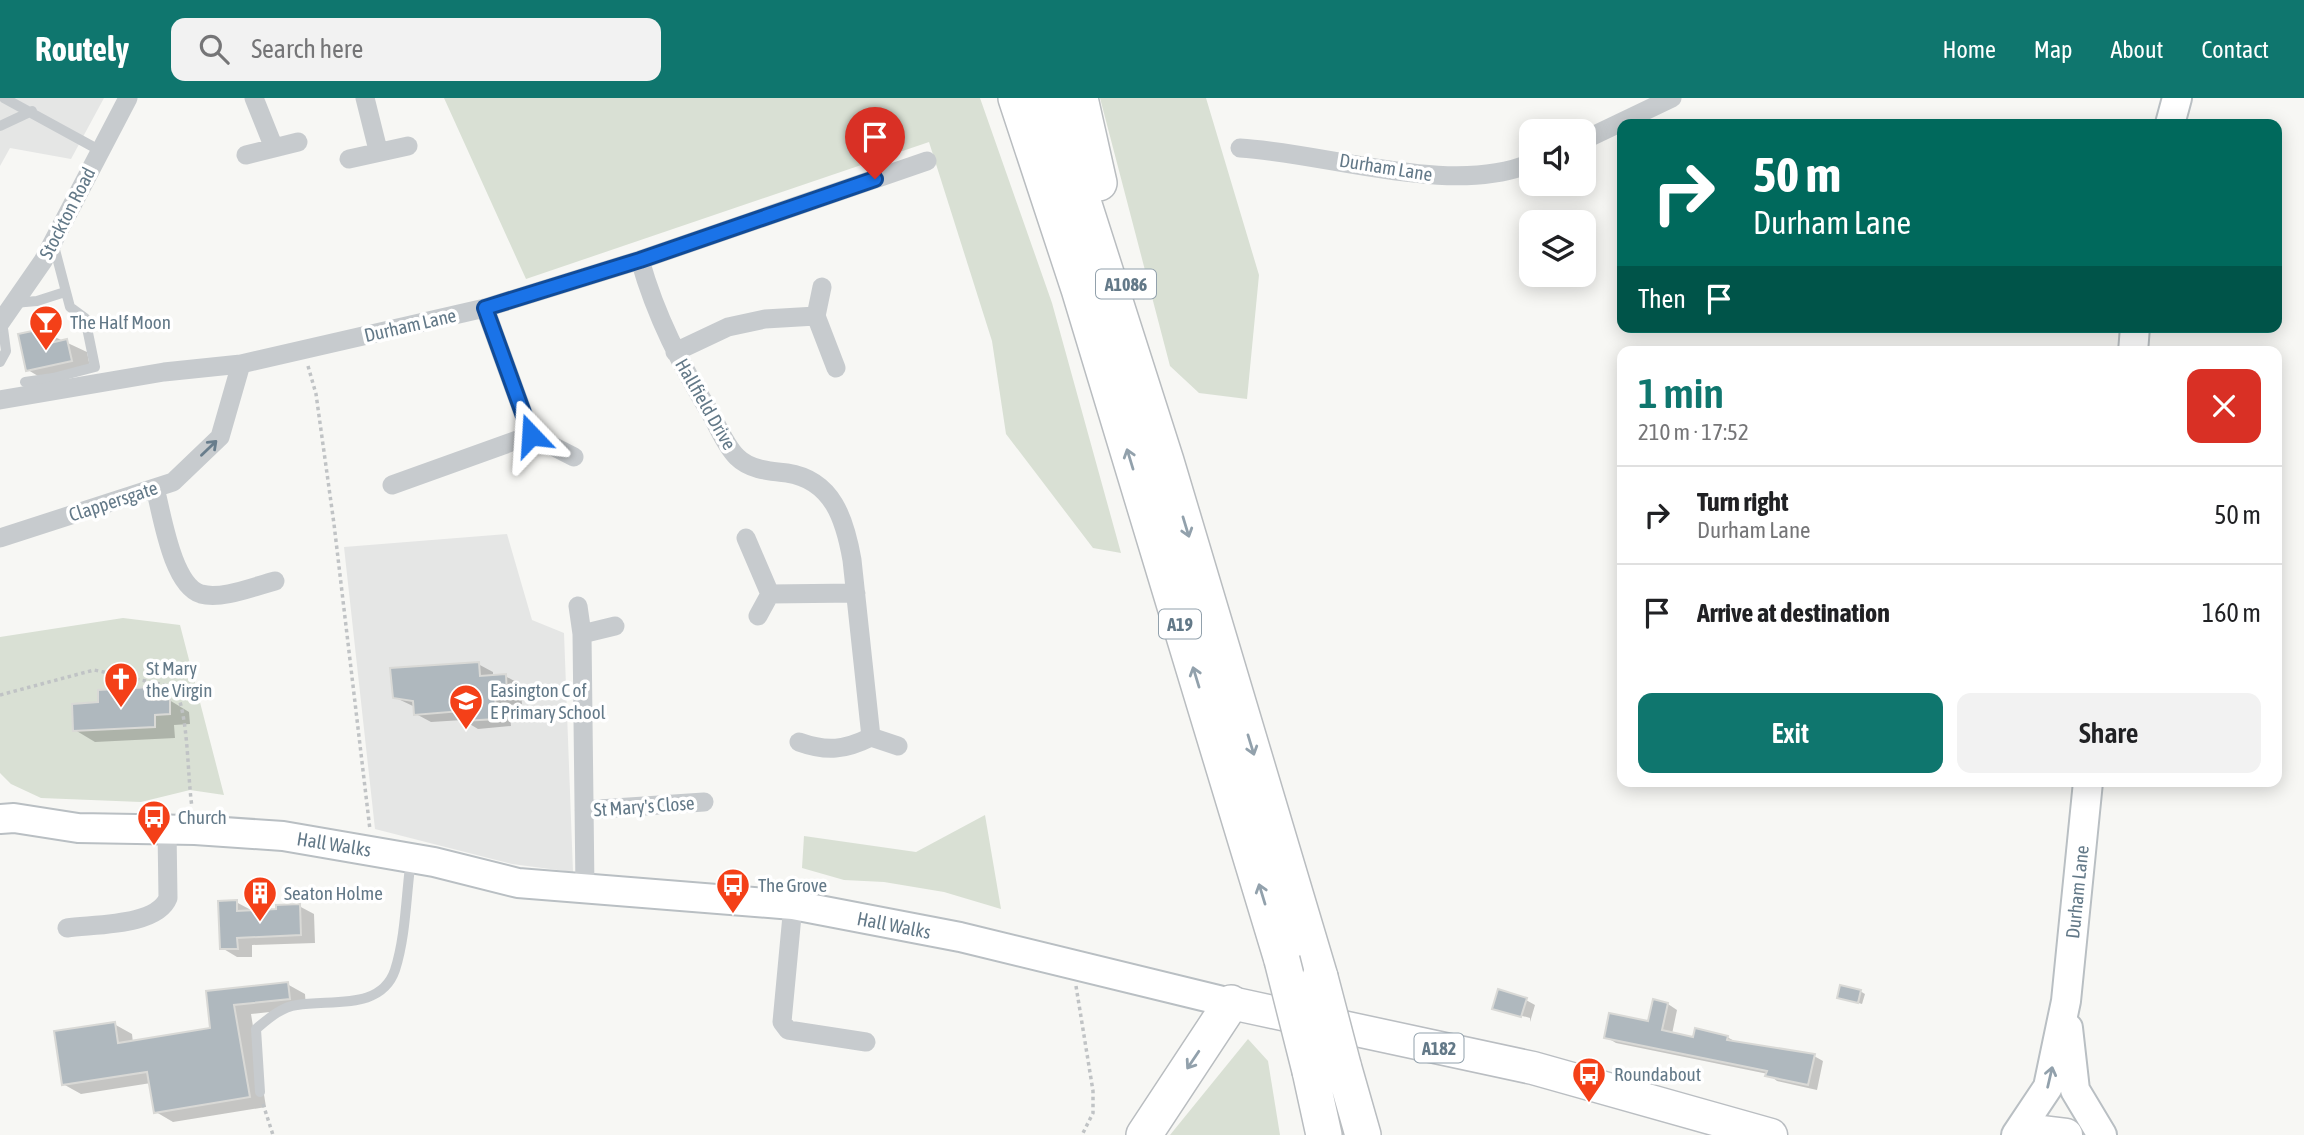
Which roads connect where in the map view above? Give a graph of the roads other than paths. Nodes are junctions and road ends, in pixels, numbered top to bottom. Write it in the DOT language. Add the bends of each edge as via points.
graph roads {
  1 [pos="4,98"];
  2 [pos="128,98"];
  3 [pos="254,98"];
  4 [pos="365,98"];
  5 [pos="1006,98"];
  6 [pos="1016,98"];
  7 [pos="1050,98"];
  8 [pos="1080,98"];
  9 [pos="1672,98"];
  10 [pos="2177,98"];
  11 [pos="32,111"];
  12 [pos="1628,119"];
  13 [pos="2171,119"];
  14 [pos="1617,124"];
  15 [pos="0,126"];
  16 [pos="1596,134"];
  17 [pos="298,142"];
  18 [pos="408,146"];
  19 [pos="274,148"];
  20 [pos="1240,148"];
  21 [pos="99,150"];
  22 [pos="378,150"];
  23 [pos="246,155"];
  24 [pos="349,159"];
  25 [pos="927,161"];
  26 [pos="1519,166"];
  27 [pos="53,241"];
  28 [pos="640,260"];
  29 [pos="822,287"];
  30 [pos="1079,289"];
  31 [pos="65,292"];
  32 [pos="14,303"];
  33 [pos="485,308"];
  34 [pos="816,316"];
  35 [pos="1,322"];
  36 [pos="675,352"];
  37 [pos="0,362"];
  38 [pos="241,364"];
  39 [pos="836,368"];
  40 [pos="25,382"];
  41 [pos="54,384"];
  42 [pos="0,400"];
  43 [pos="531,435"];
  44 [pos="574,457"];
  45 [pos="1166,461"];
  46 [pos="393,485"];
  47 [pos="155,488"];
  48 [pos="0,538"];
  49 [pos="746,538"];
  50 [pos="275,581"];
  51 [pos="856,593"];
  52 [pos="770,594"];
  53 [pos="578,606"];
  54 [pos="758,616"];
  55 [pos="615,626"];
  56 [pos="582,634"];
  57 [pos="871,737"];
  58 [pos="799,743"];
  59 [pos="898,746"];
  60 [pos="2087,787"];
  61 [pos="704,802"];
  62 [pos="584,810"];
  63 [pos="0,819"];
  64 [pos="167,830"];
  65 [pos="411,858"];
  66 [pos="584,889"];
  67 [pos="793,905"];
  68 [pos="67,928"];
  69 [pos="2066,1001"];
  70 [pos="1231,1003"];
  71 [pos="866,1042"];
  72 [pos="1310,1072"];
  73 [pos="260,1092"];
  74 [pos="1144,1135"];
  75 [pos="1315,1135"];
  76 [pos="1324,1135"];
  77 [pos="1360,1135"];
  78 [pos="1771,1135"];
  79 [pos="2016,1135"];
  80 [pos="2022,1135"];
  81 [pos="2066,1135"];
  82 [pos="2102,1135"];
  1 -- 11 [label="lane"];
  2 -- 21 [label="street, Stockton Road"];
  3 -- 19 [label="street"];
  4 -- 22 [label="street"];
  5 -- 30 [label="highway, A1086"];
  6 -- 30 [label="highway, A19"];
  7 -- 45 [label="highway, A19"];
  8 -- 45 [label="highway, A1086"];
  9 -- 12 [label="street"];
  10 -- 13 [label="main road"];
  11 -- 15 [label="lane"];
  11 -- 21 [label="lane"];
  14 -- 16 [label="street"];
  17 -- 19 [label="street"];
  18 -- 22 [label="street"];
  19 -- 23 [label="street"];
  20 -- 26 [label="street, Durham Lane" via="1279,150 1451,178 1485,176"];
  21 -- 27 [label="street, Stockton Road"];
  22 -- 24 [label="street"];
  25 -- 28 [label="street, Durham Lane"];
  27 -- 31 [label="lane"];
  27 -- 32 [label="street, Stockton Road"];
  28 -- 33 [label="street, Durham Lane"];
  28 -- 36 [label="street, Hallfield Drive" via="654,310"];
  29 -- 34 [label="street"];
  72 -- 30 [label="highway, A19, one-way, bridge" via="1282,960"];
  31 -- 32 [label="lane"];
  31 -- 41 [label="lane" via="70,307 85,318 95,367"];
  32 -- 35 [label="street, Stockton Road"];
  33 -- 38 [label="street, Durham Lane"];
  33 -- 43 [label="street"];
  34 -- 36 [label="street" via="728,327"];
  34 -- 39 [label="street"];
  35 -- 37 [label="lane" via="6,351"];
  36 -- 51 [label="street, Hallfield Drive" via="737,458 756,468 790,473 818,484 838,507 847,532"];
  38 -- 41 [label="street, Durham Lane"];
  47 -- 38 [label="street, Clappersgate, one-way" via="173,482 220,437"];
  40 -- 41 [label="lane"];
  41 -- 42 [label="street, Durham Lane"];
  43 -- 44 [label="street"];
  43 -- 46 [label="street"];
  45 -- 77 [label="highway, A19, one-way, bridge" via="1320,977"];
  47 -- 48 [label="street, Clappersgate"];
  47 -- 50 [label="street" via="174,561 187,585 201,594 222,594"];
  49 -- 52 [label="street"];
  51 -- 52 [label="street"];
  51 -- 57 [label="street, Hallfield Drive"];
  52 -- 54 [label="street"];
  53 -- 56 [label="street, St Mary's Close"];
  55 -- 56 [label="street"];
  56 -- 62 [label="street, St Mary's Close"];
  57 -- 58 [label="street" via="848,748 820,750"];
  57 -- 59 [label="street"];
  60 -- 69 [label="main road, Durham Lane"];
  61 -- 62 [label="street, St Mary's Close"];
  62 -- 66 [label="street, St Mary's Close"];
  63 -- 64 [label="main road, Hall Walks" via="78,828"];
  64 -- 65 [label="main road, Hall Walks" via="283,836"];
  64 -- 68 [label="street" via="169,898 164,908 148,917"];
  65 -- 66 [label="main road, Hall Walks" via="518,883"];
  65 -- 73 [label="lane" via="398,958 388,985 371,998 294,1005 256,1029"];
  66 -- 67 [label="main road, Hall Walks"];
  67 -- 70 [label="main road, Hall Walks" via="960,937"];
  67 -- 71 [label="street" via="782,1022 788,1030"];
  79 -- 69 [label="main road, Durham Lane, one-way" via="2048,1087"];
  69 -- 82 [label="main road, Durham Lane" via="2075,1090"];
  70 -- 74 [label="highway, one-way"];
  70 -- 78 [label="main road, Hall Walks / A182" via="1533,1068"];
  72 -- 75 [label="highway"];
  72 -- 76 [label="highway, A19"];
  80 -- 81 [label="main road"];
}
